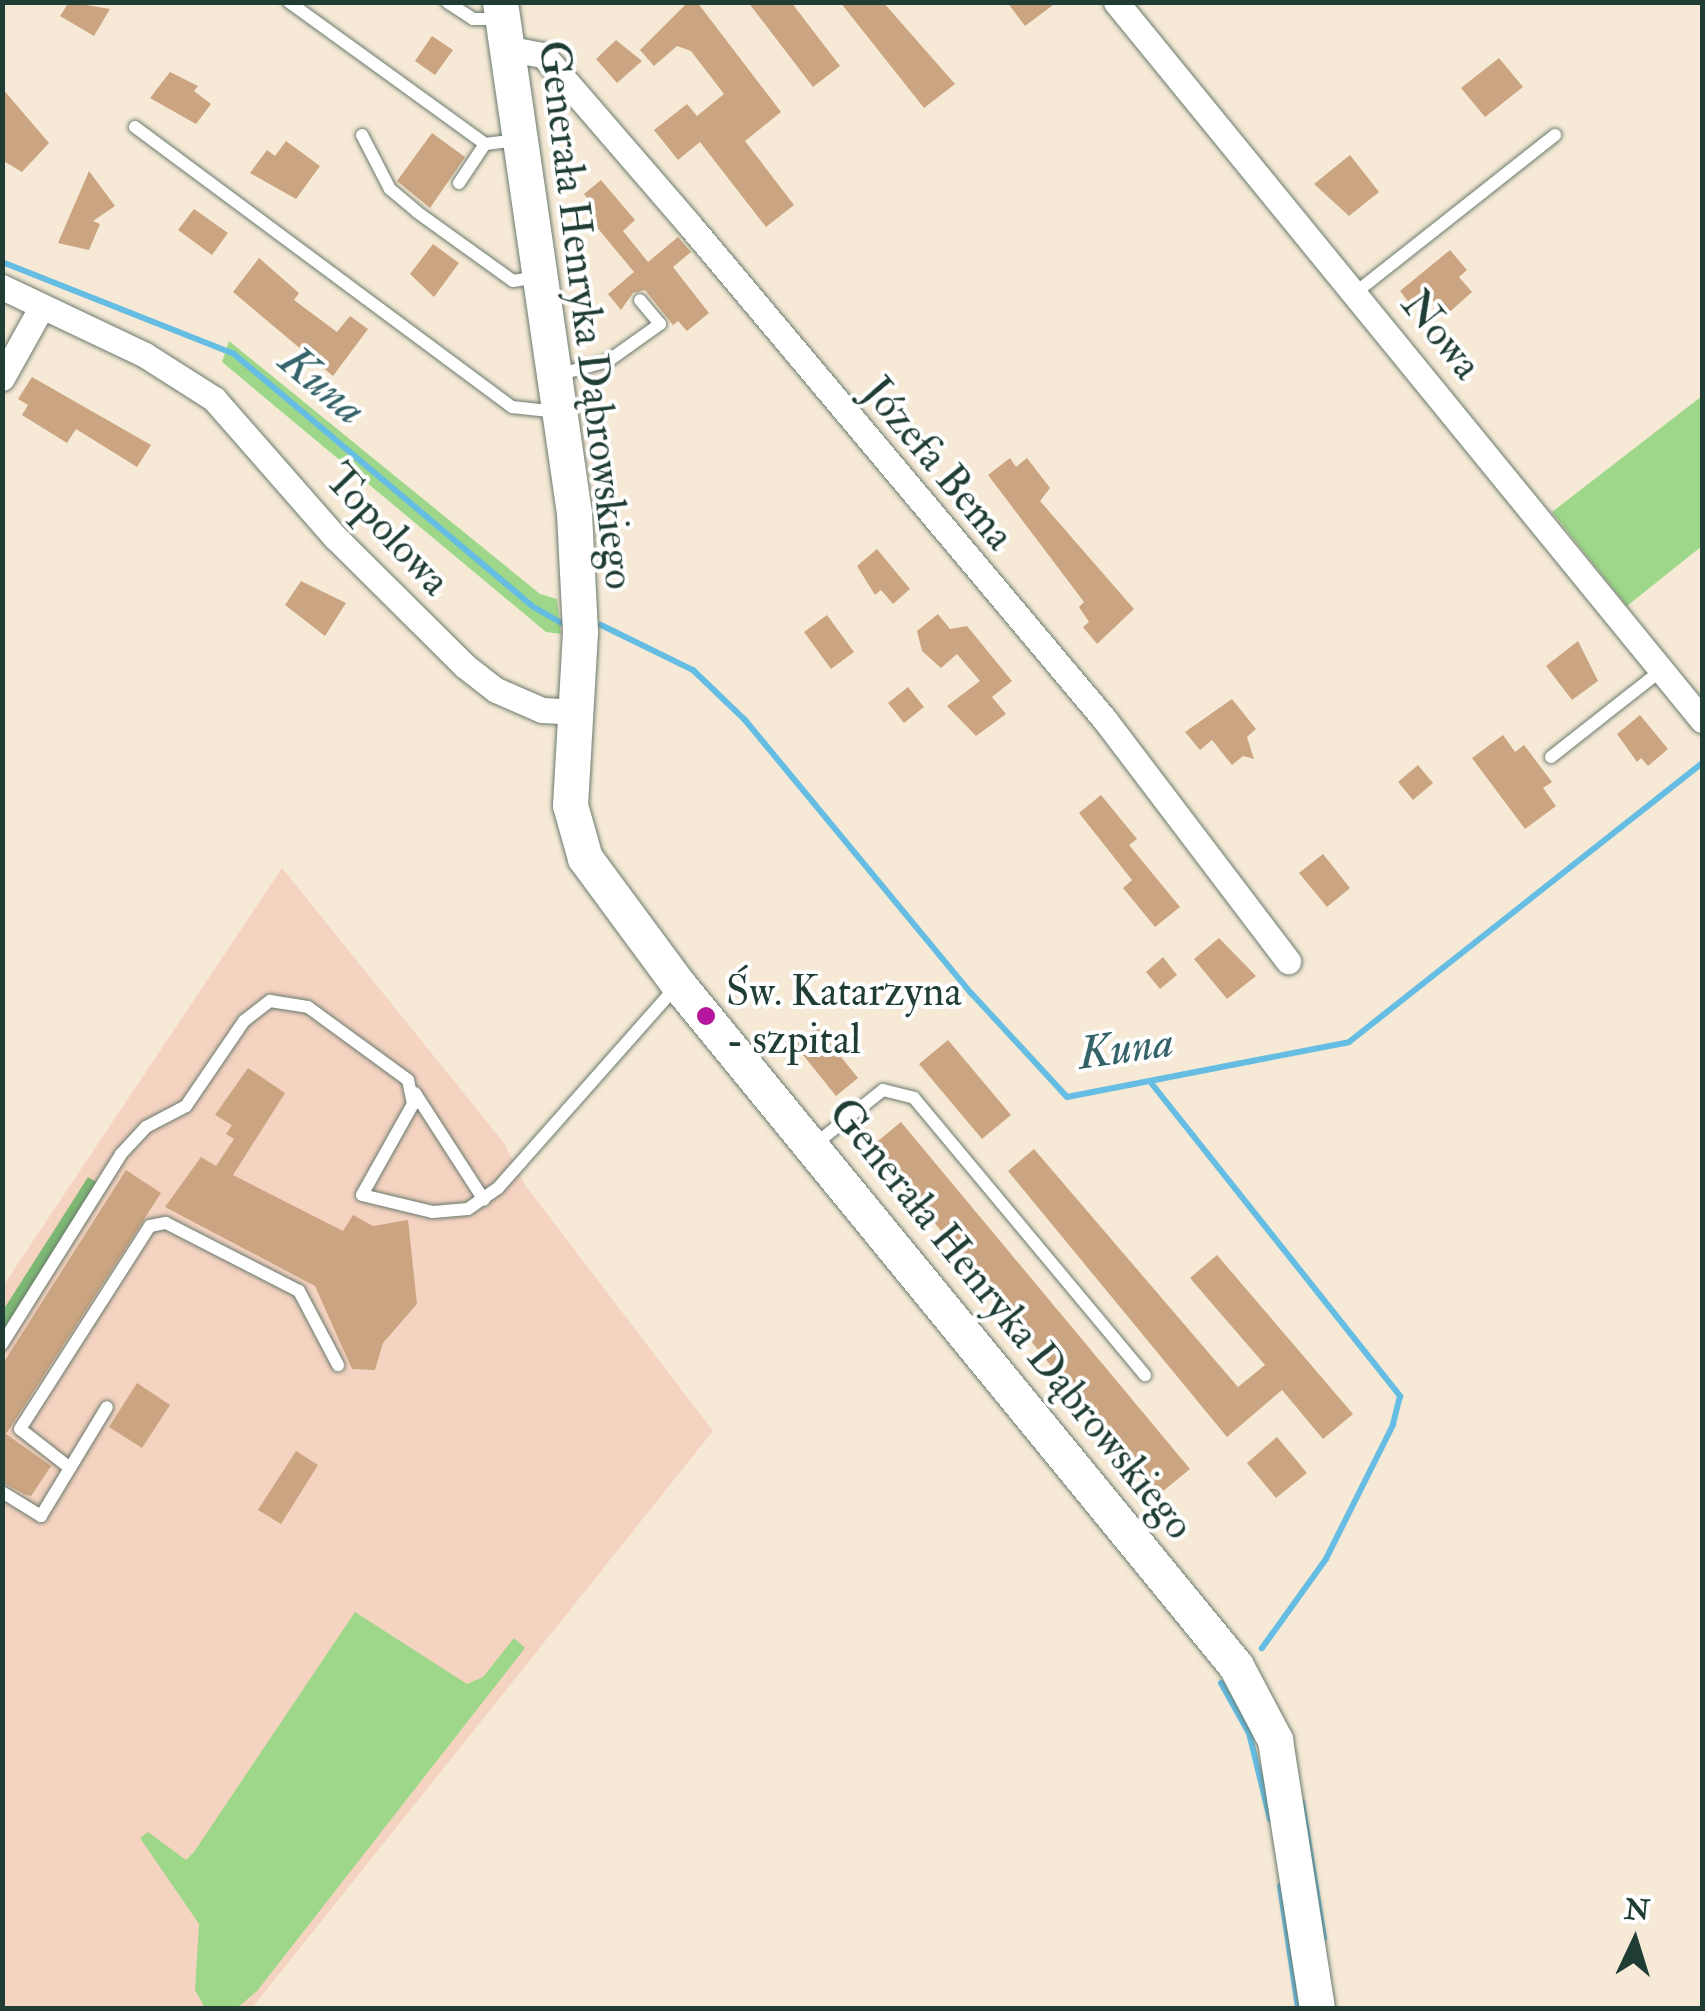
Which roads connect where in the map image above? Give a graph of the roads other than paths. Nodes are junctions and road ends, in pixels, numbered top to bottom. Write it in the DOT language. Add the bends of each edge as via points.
graph roads {
  1 [pos="289,2"];
  2 [pos="446,2"];
  3 [pos="1116,2"];
  4 [pos="503,23"];
  5 [pos="135,127"];
  6 [pos="1555,134"];
  7 [pos="362,135"];
  8 [pos="520,140"];
  9 [pos="485,144"];
  10 [pos="459,183"];
  11 [pos="542,276"];
  12 [pos="2,286"];
  13 [pos="1355,293"];
  14 [pos="640,300"];
  15 [pos="42,306"];
  16 [pos="555,375"];
  17 [pos="2,378"];
  18 [pos="560,412"];
  19 [pos="1663,669"];
  20 [pos="575,712"];
  21 [pos="1702,720"];
  22 [pos="1551,757"];
  23 [pos="1288,961"];
  24 [pos="678,984"];
  25 [pos="413,1090"];
  26 [pos="812,1146"];
  27 [pos="484,1200"];
  28 [pos="2,1344"];
  29 [pos="338,1365"];
  30 [pos="1145,1376"];
  31 [pos="107,1406"];
  32 [pos="70,1468"];
  33 [pos="2,1492"];
  34 [pos="1318,2008"];
  1 -- 9 [label="lane"];
  2 -- 4 [label="lane" via="473,19"];
  3 -- 13 [label="street, Nowa"];
  4 -- 8 [label="street, Generała Henryka Dąbrowskiego"];
  4 -- 23 [label="street, Józefa Bema" via="542,54 665,196 1105,720"];
  5 -- 18 [label="lane" via="512,408"];
  6 -- 13 [label="lane"];
  7 -- 11 [label="lane" via="390,189 417,212 513,281"];
  8 -- 9 [label="lane"];
  8 -- 11 [label="street, Generała Henryka Dąbrowskiego"];
  9 -- 10 [label="lane"];
  11 -- 16 [label="street, Generała Henryka Dąbrowskiego"];
  12 -- 15 [label="street, Topolowa"];
  13 -- 19 [label="street, Nowa"];
  14 -- 16 [label="lane" via="660,324 608,361"];
  15 -- 17 [label="street"];
  15 -- 20 [label="street, Topolowa" via="146,356 214,399 398,602 496,690 542,710"];
  16 -- 18 [label="street, Generała Henryka Dąbrowskiego"];
  18 -- 20 [label="street, Generała Henryka Dąbrowskiego" via="580,580"];
  19 -- 21 [label="street, Nowa"];
  19 -- 22 [label="lane"];
  20 -- 24 [label="street, Generała Henryka Dąbrowskiego" via="570,806 585,858"];
  24 -- 26 [label="street, Generała Henryka Dąbrowskiego"];
  24 -- 27 [label="lane"];
  25 -- 27 [label="lane"];
  25 -- 27 [label="lane" via="413,1104 362,1195 433,1212 468,1209"];
  25 -- 28 [label="lane" via="392,1064 308,1006 270,1001 244,1021 186,1106 146,1127 121,1154"];
  26 -- 30 [label="lane" via="882,1090 914,1098"];
  26 -- 34 [label="street, Generała Henryka Dąbrowskiego" via="1236,1666 1275,1740"];
  29 -- 32 [label="lane" via="299,1291 166,1224 150,1226 20,1430"];
  31 -- 32 [label="lane"];
  32 -- 33 [label="lane" via="41,1516"];
}
